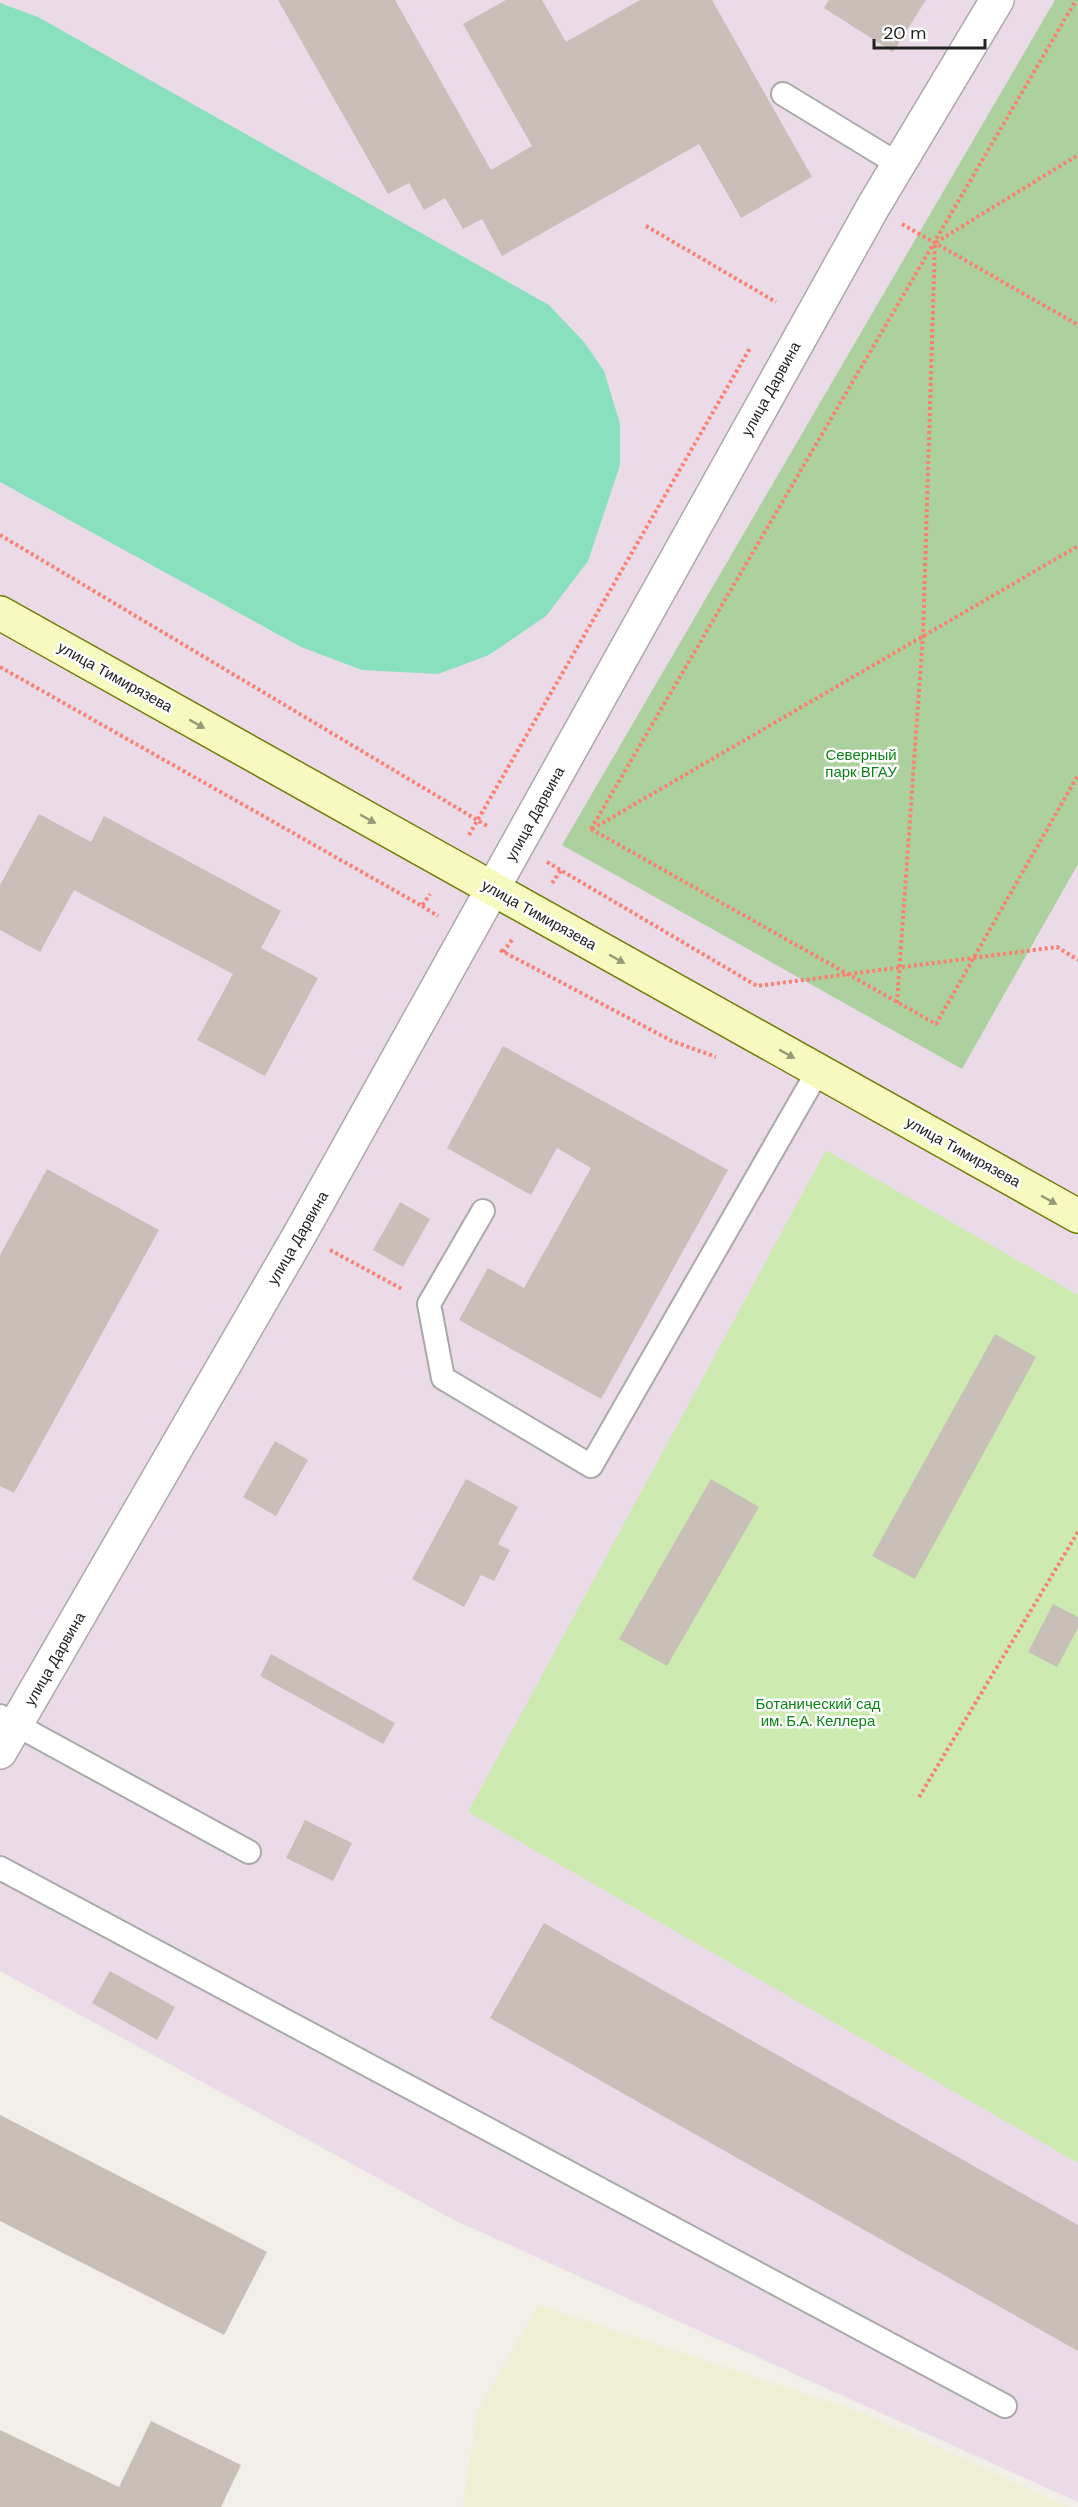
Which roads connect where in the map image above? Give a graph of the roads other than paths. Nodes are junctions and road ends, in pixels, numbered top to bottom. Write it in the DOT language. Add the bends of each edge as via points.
graph roads {
  1 [pos="997,0"];
  2 [pos="783,94"];
  3 [pos="898,164"];
  4 [pos="0,613"];
  5 [pos="493,889"];
  6 [pos="818,1071"];
  7 [pos="483,1211"];
  8 [pos="1078,1216"];
  9 [pos="5,1731"];
  10 [pos="249,1852"];
  11 [pos="0,1868"];
  12 [pos="1005,2406"];
  1 -- 3 [label="street, улица Дарвина"];
  2 -- 3 [label="lane"];
  3 -- 5 [label="street, улица Дарвина"];
  4 -- 5 [label="main road, улица Тимирязева, one-way"];
  5 -- 6 [label="main road, улица Тимирязева, one-way"];
  5 -- 9 [label="street, улица Дарвина" via="300,1234"];
  6 -- 7 [label="lane" via="591,1466 443,1378 429,1304"];
  6 -- 8 [label="main road, улица Тимирязева, one-way"];
  9 -- 10 [label="lane"];
  11 -- 12 [label="lane"];
}
